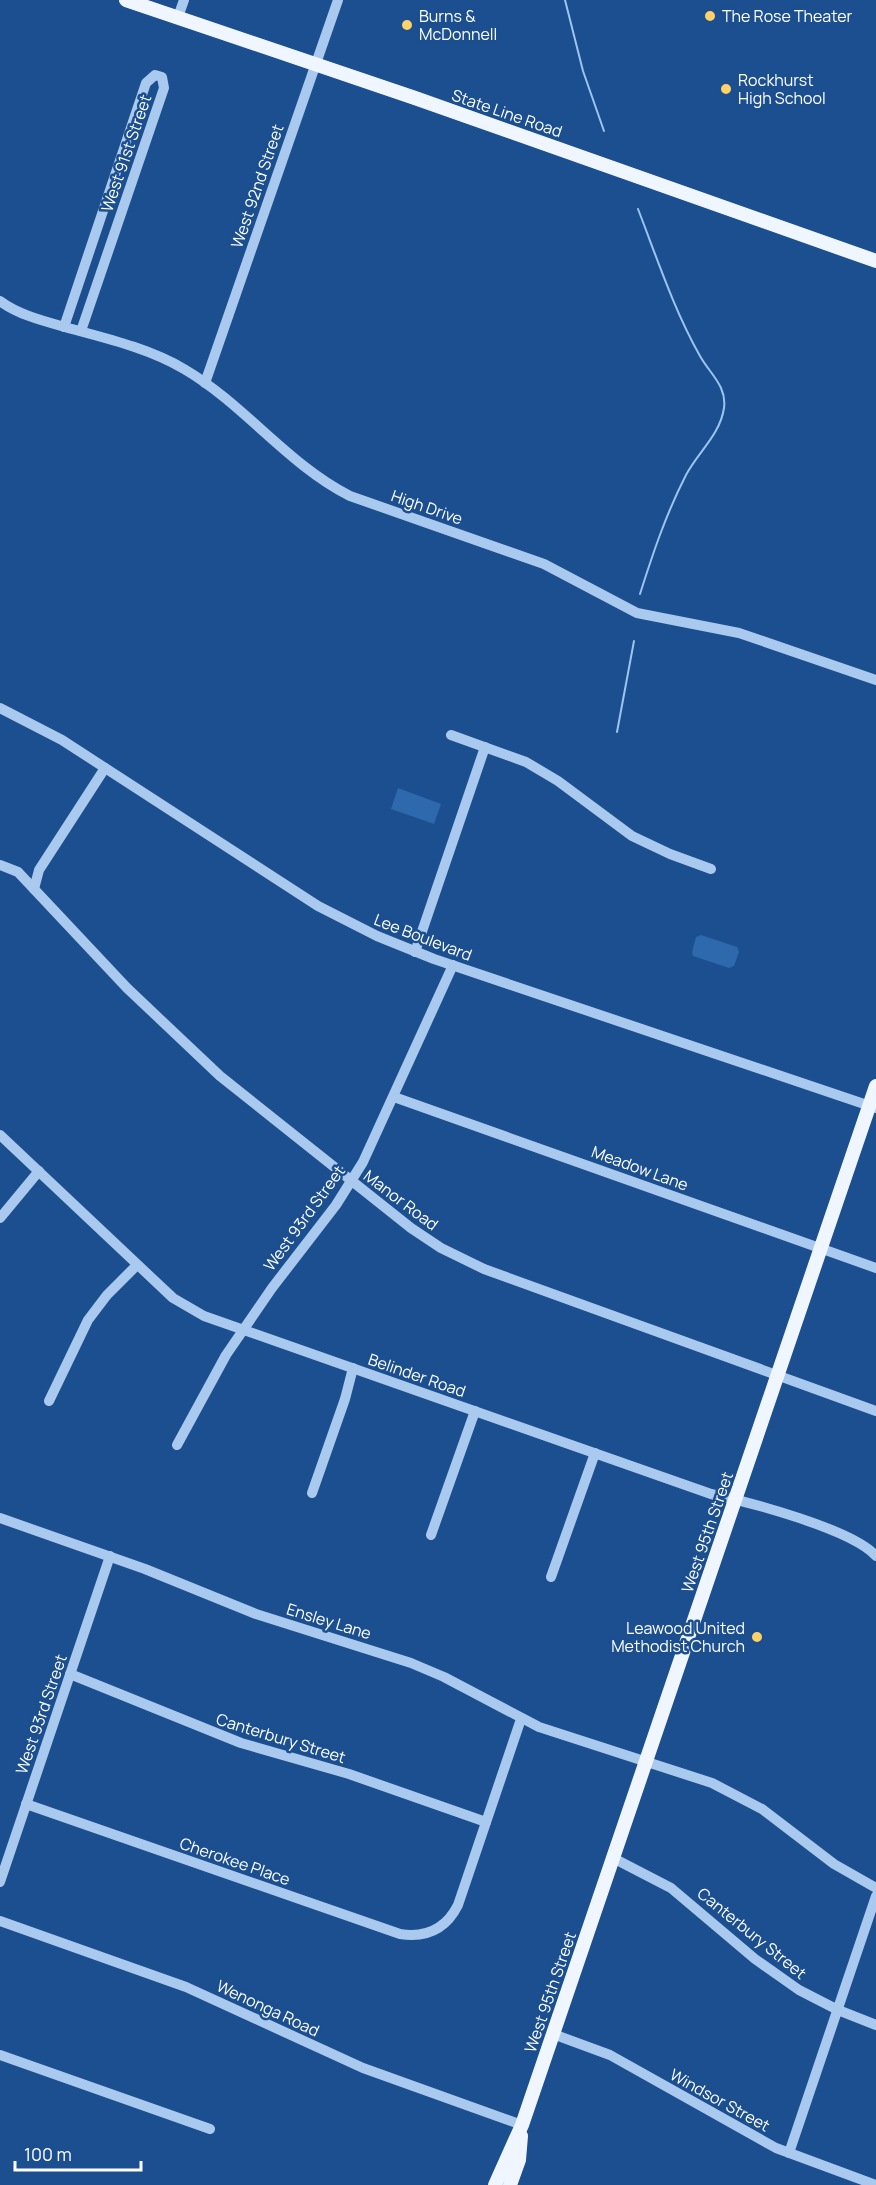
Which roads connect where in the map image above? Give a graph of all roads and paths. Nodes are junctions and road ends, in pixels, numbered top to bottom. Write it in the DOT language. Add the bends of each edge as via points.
graph roads {
  1 [pos="126,0"];
  2 [pos="184,0"];
  3 [pos="338,0"];
  4 [pos="178,17"];
  5 [pos="316,64"];
  6 [pos="876,261"];
  7 [pos="0,301"];
  8 [pos="64,327"];
  9 [pos="81,332"];
  10 [pos="205,383"];
  11 [pos="876,680"];
  12 [pos="0,708"];
  13 [pos="451,735"];
  14 [pos="485,747"];
  15 [pos="105,768"];
  16 [pos="0,865"];
  17 [pos="711,869"];
  18 [pos="39,870"];
  19 [pos="18,872"];
  20 [pos="34,889"];
  21 [pos="415,952"];
  22 [pos="453,965"];
  23 [pos="876,1086"];
  24 [pos="394,1097"];
  25 [pos="873,1106"];
  26 [pos="0,1135"];
  27 [pos="39,1171"];
  28 [pos="351,1181"];
  29 [pos="0,1218"];
  30 [pos="821,1248"];
  31 [pos="137,1264"];
  32 [pos="876,1268"];
  33 [pos="243,1330"];
  34 [pos="353,1368"];
  35 [pos="778,1375"];
  36 [pos="49,1401"];
  37 [pos="475,1411"];
  38 [pos="876,1411"];
  39 [pos="177,1445"];
  40 [pos="595,1453"];
  41 [pos="312,1494"];
  42 [pos="736,1499"];
  43 [pos="0,1518"];
  44 [pos="431,1535"];
  45 [pos="110,1556"];
  46 [pos="876,1556"];
  47 [pos="551,1577"];
  48 [pos="70,1674"];
  49 [pos="521,1719"];
  50 [pos="645,1762"];
  51 [pos="26,1804"];
  52 [pos="486,1822"];
  53 [pos="613,1858"];
  54 [pos="0,1882"];
  55 [pos="876,1887"];
  56 [pos="876,1896"];
  57 [pos="0,1921"];
  58 [pos="838,2010"];
  59 [pos="876,2025"];
  60 [pos="553,2034"];
  61 [pos="0,2055"];
  62 [pos="522,2125"];
  63 [pos="210,2129"];
  64 [pos="789,2153"];
  65 [pos="495,2185"];
  66 [pos="510,2185"];
  67 [pos="876,2185"];
  1 -- 4 [label="main road, State Line Road"];
  2 -- 4 [label="street"];
  3 -- 5 [label="street, West 92nd Street"];
  4 -- 5 [label="main road, State Line Road"];
  5 -- 6 [label="main road, State Line Road"];
  5 -- 10 [label="street, West 92nd Street"];
  7 -- 8 [label="street, High Drive"];
  8 -- 9 [label="street, High Drive"];
  8 -- 9 [label="street, West 91st Street" via="146,82 155,75 162,78 164,88"];
  9 -- 10 [label="street, High Drive" via="163,359"];
  10 -- 11 [label="street, High Drive" via="324,481 350,496 544,564 637,613 739,633"];
  12 -- 15 [label="street, Lee Boulevard" via="47,731"];
  13 -- 14 [label="street"];
  14 -- 17 [label="street" via="526,762 558,781 632,836"];
  14 -- 21 [label="street"];
  15 -- 18 [label="street"];
  15 -- 21 [label="street, Lee Boulevard" via="318,906"];
  16 -- 19 [label="street, Manor Road"];
  18 -- 19 [label="street"];
  18 -- 20 [label="street"];
  19 -- 20 [label="street, Manor Road"];
  20 -- 28 [label="street, Manor Road" via="220,1076"];
  21 -- 22 [label="street, Lee Boulevard"];
  22 -- 24 [label="street, West 93rd Street"];
  22 -- 25 [label="street, Lee Boulevard"];
  23 -- 25 [label="main road, West 95th Street"];
  24 -- 28 [label="street, West 93rd Street"];
  24 -- 30 [label="street, Meadow Lane"];
  25 -- 30 [label="main road, West 95th Street"];
  26 -- 27 [label="street, Belinder Road"];
  27 -- 29 [label="street"];
  27 -- 31 [label="street, Belinder Road"];
  28 -- 33 [label="street, West 93rd Street"];
  28 -- 35 [label="street, Manor Road" via="411,1228 460,1258"];
  30 -- 32 [label="street, Meadow Lane"];
  30 -- 35 [label="main road, West 95th Street"];
  31 -- 33 [label="street, Belinder Road" via="186,1307"];
  31 -- 36 [label="street" via="88,1320"];
  33 -- 34 [label="street, Belinder Road"];
  33 -- 39 [label="street, West 93rd Street"];
  34 -- 37 [label="street, Belinder Road"];
  34 -- 41 [label="street"];
  35 -- 38 [label="street, Manor Road"];
  35 -- 42 [label="main road, West 95th Street"];
  37 -- 40 [label="street, Belinder Road"];
  37 -- 44 [label="street"];
  40 -- 42 [label="street, Belinder Road" via="711,1494"];
  40 -- 47 [label="street"];
  42 -- 46 [label="street, Belinder Road" via="852,1537"];
  42 -- 50 [label="main road, West 95th Street"];
  43 -- 45 [label="street, Ensley Lane"];
  45 -- 48 [label="street, West 93rd Street"];
  45 -- 49 [label="street, Ensley Lane" via="256,1614 411,1663"];
  48 -- 51 [label="street, West 93rd Street"];
  48 -- 52 [label="street, Canterbury Street" via="214,1733 349,1774"];
  49 -- 50 [label="street, Ensley Lane"];
  49 -- 52 [label="street"];
  50 -- 53 [label="main road, West 95th Street"];
  50 -- 55 [label="street, Ensley Lane" via="734,1793 762,1809 834,1864"];
  51 -- 52 [label="street, Cherokee Place" via="400,1934 418,1935 434,1931 453,1915"];
  51 -- 54 [label="street, West 93rd Street"];
  53 -- 58 [label="street, Canterbury Street" via="656,1877 777,1976"];
  53 -- 60 [label="main road, West 95th Street"];
  56 -- 58 [label="street"];
  57 -- 62 [label="street, Wenonga Road" via="186,1987 363,2068"];
  58 -- 59 [label="street, Canterbury Street"];
  58 -- 64 [label="street"];
  60 -- 62 [label="main road, West 95th Street"];
  60 -- 64 [label="street, Windsor Street" via="610,2055"];
  61 -- 63 [label="street"];
  62 -- 65 [label="main road, West 95th Street"];
  62 -- 66 [label="main road, West 95th Street" via="519,2160"];
  64 -- 67 [label="street, Windsor Street"];
}
